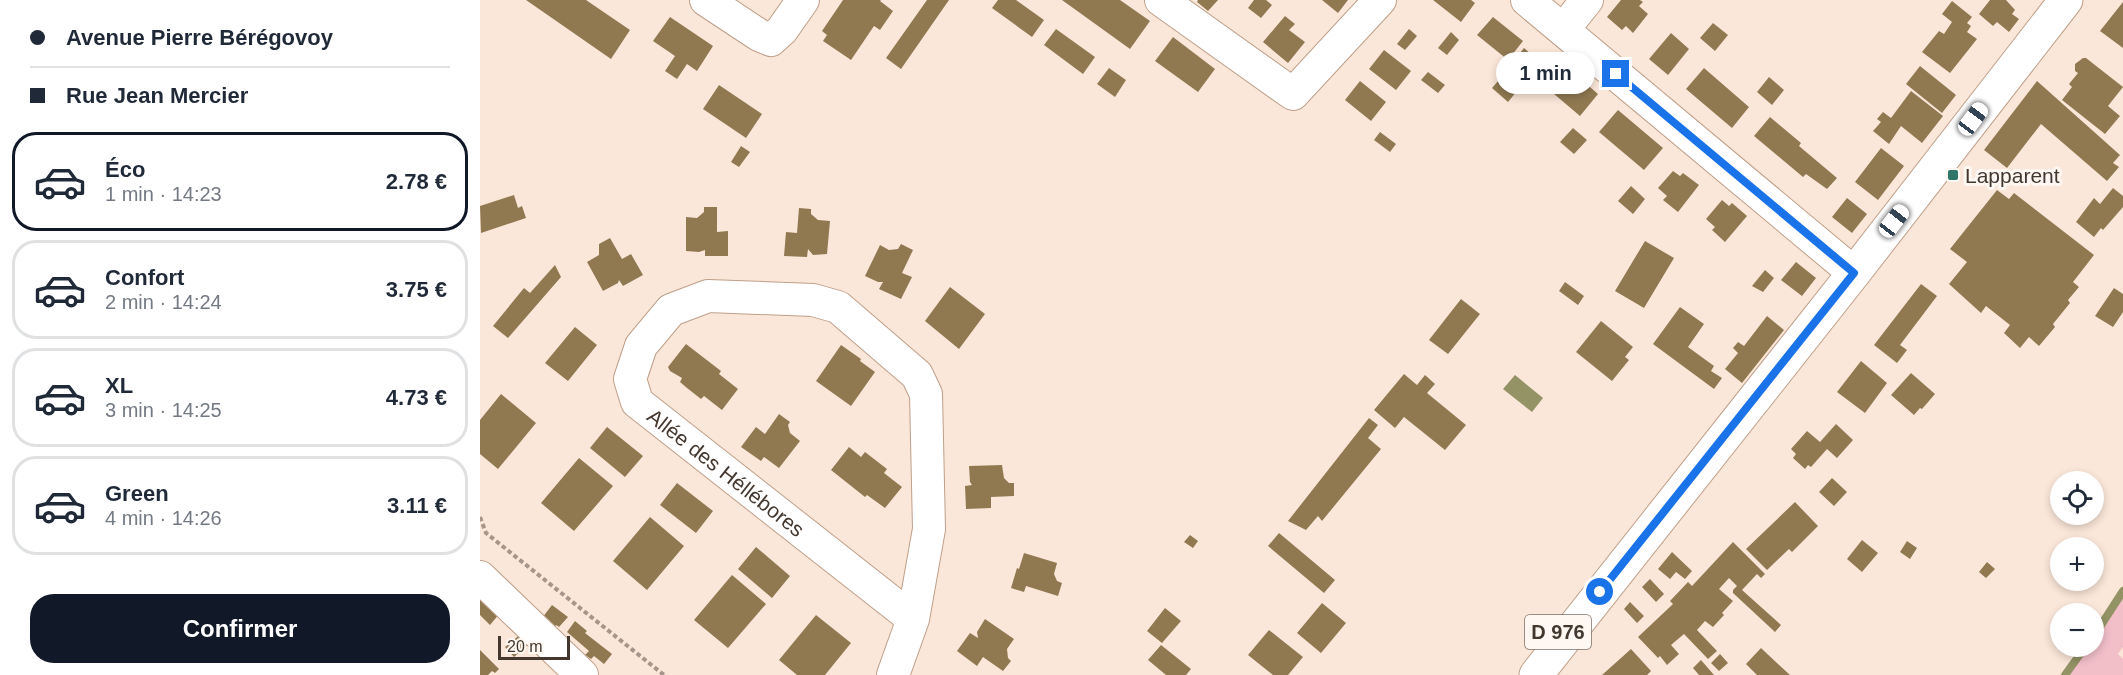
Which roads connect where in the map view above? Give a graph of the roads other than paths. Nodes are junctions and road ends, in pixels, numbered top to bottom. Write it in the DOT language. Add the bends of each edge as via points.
graph roads {
  1 [pos="706,0"];
  2 [pos="803,0"];
  3 [pos="1161,0"];
  4 [pos="1380,0"];
  5 [pos="1527,0"];
  6 [pos="1587,0"];
  7 [pos="2055,4"];
  8 [pos="1563,30"];
  9 [pos="1854,273"];
  10 [pos="480,577"];
  11 [pos="1600,592"];
  12 [pos="912,619"];
  13 [pos="582,675"];
  14 [pos="893,675"];
  15 [pos="1519,675"];
  16 [pos="1536,675"];
  1 -- 2 [label="street" via="771,40"];
  3 -- 4 [label="street" via="1293,94"];
  5 -- 8 [label="street"];
  6 -- 8 [label="street"];
  7 -- 9 [label="main road, D 976"];
  8 -- 9 [label="street"];
  9 -- 11 [label="main road, D 976"];
  10 -- 13 [label="street"];
  11 -- 15 [label="main road, D 976"];
  11 -- 16 [label="main road, D 976"];
  12 -- 12 [label="street, Allée des Héllébores" via="637,402 630,379 641,346 671,310 708,296 813,300 838,307 917,375 926,394 929,530"];
  12 -- 14 [label="street, Allée des Héllébores"];
}
